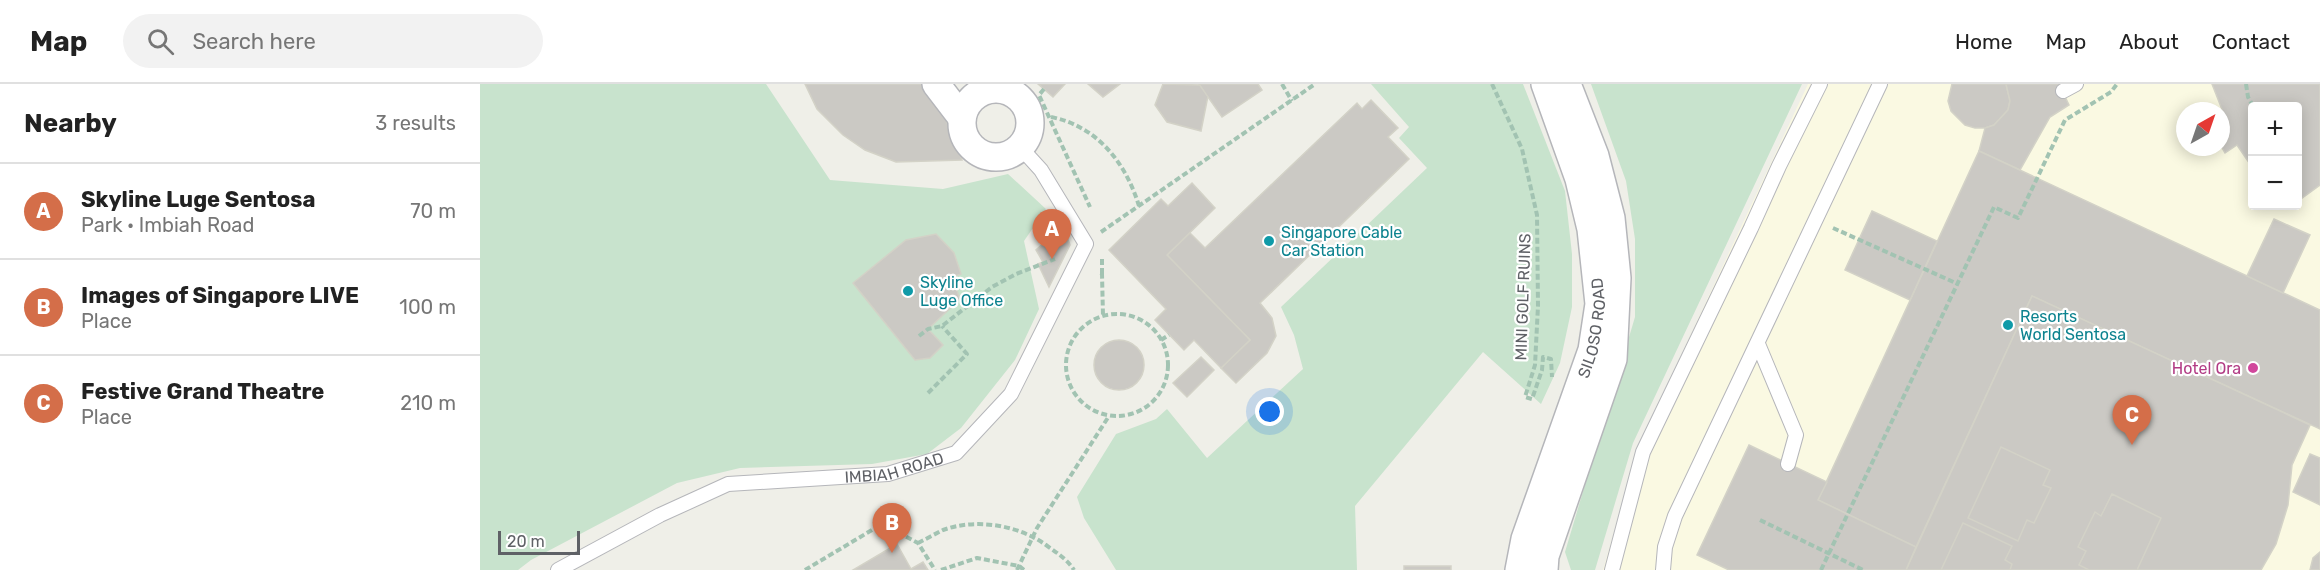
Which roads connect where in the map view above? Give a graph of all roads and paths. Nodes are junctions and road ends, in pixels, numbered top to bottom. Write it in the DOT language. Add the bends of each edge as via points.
graph roads {
  1 [pos="936,84"];
  2 [pos="1282,84"];
  3 [pos="1315,84"];
  4 [pos="1492,84"];
  5 [pos="1545,84"];
  6 [pos="1567,84"];
  7 [pos="1820,84"];
  8 [pos="1880,84"];
  9 [pos="2076,84"];
  10 [pos="2117,84"];
  11 [pos="2246,84"];
  12 [pos="985,87"];
  13 [pos="1044,89"];
  14 [pos="2063,91"];
  15 [pos="1292,101"];
  16 [pos="2251,102"];
  17 [pos="1050,117"];
  18 [pos="962,118"];
  19 [pos="1020,147"];
  20 [pos="1139,206"];
  21 [pos="1092,210"];
  22 [pos="1097,220"];
  23 [pos="1816,220"];
  24 [pos="1102,231"];
  25 [pos="1086,244"];
  26 [pos="1071,259"];
  27 [pos="1958,284"];
  28 [pos="1103,316"];
  29 [pos="942,326"];
  30 [pos="1169,335"];
  31 [pos="919,336"];
  32 [pos="1161,340"];
  33 [pos="1758,344"];
  34 [pos="1552,383"];
  35 [pos="928,393"];
  36 [pos="1108,416"];
  37 [pos="1788,464"];
  38 [pos="1760,520"];
  39 [pos="1033,536"];
  40 [pos="918,543"];
  41 [pos="1829,554"];
  42 [pos="1018,568"];
  43 [pos="558,570"];
  44 [pos="805,570"];
  45 [pos="935,570"];
  46 [pos="941,570"];
  47 [pos="1024,570"];
  48 [pos="1074,570"];
  49 [pos="1519,570"];
  50 [pos="1544,570"];
  51 [pos="1612,570"];
  52 [pos="1663,570"];
  53 [pos="1821,570"];
  54 [pos="1863,570"];
  1 -- 18 [label="street"];
  2 -- 15 [label="path"];
  3 -- 15 [label="path"];
  4 -- 34 [label="path, MINI GOLF RUINS" via="1522,149 1537,215 1535,365 1525,398 1532,399 1543,357 1551,359"];
  5 -- 49 [label="street, SILOSO ROAD" via="1580,179 1592,229 1599,304 1592,350 1525,539"];
  6 -- 50 [label="street, SILOSO ROAD" via="1595,156 1611,218 1617,278 1613,359 1545,556"];
  7 -- 51 [label="lane" via="1643,452"];
  8 -- 23 [label="lane"];
  9 -- 14 [label="lane"];
  10 -- 27 [label="path" via="2111,92 2065,120 2018,218 1994,207"];
  11 -- 16 [label="path"];
  12 -- 18 [label="street" via="970,100"];
  12 -- 19 [label="street" via="1011,93 1026,108 1029,129"];
  13 -- 17 [label="path" via="1039,95"];
  15 -- 20 [label="path"];
  17 -- 20 [label="path" via="1076,125 1113,153 1125,170"];
  17 -- 21 [label="path"];
  18 -- 19 [label="street" via="967,141 981,153 998,157"];
  19 -- 25 [label="lane" via="1041,170"];
  20 -- 24 [label="path"];
  22 -- 24 [label="path"];
  23 -- 27 [label="path"];
  23 -- 33 [label="lane"];
  24 -- 25 [label="path"];
  25 -- 26 [label="lane, IMBIAH ROAD"];
  26 -- 28 [label="path" via="1102,273"];
  26 -- 29 [label="path" via="1038,264 992,287"];
  26 -- 43 [label="lane, IMBIAH ROAD" via="1011,394 956,453 888,474 728,484 660,515"];
  27 -- 41 [label="path"];
  28 -- 32 [label="path" via="1125,315 1146,323"];
  28 -- 36 [label="path" via="1083,327 1071,342 1066,360 1067,379 1076,396 1090,409"];
  29 -- 31 [label="path"];
  29 -- 35 [label="path" via="967,354"];
  30 -- 32 [label="path"];
  32 -- 36 [label="path" via="1168,361 1167,380 1158,396 1145,409 1127,416"];
  33 -- 37 [label="lane" via="1796,435"];
  33 -- 52 [label="lane" via="1675,516"];
  36 -- 39 [label="path"];
  38 -- 41 [label="path"];
  39 -- 40 [label="path" via="1005,526 974,524 945,530"];
  39 -- 42 [label="path"];
  39 -- 48 [label="path" via="1067,560"];
  40 -- 44 [label="path" via="882,524"];
  40 -- 45 [label="path"];
  41 -- 53 [label="path"];
  41 -- 54 [label="path"];
  42 -- 46 [label="path" via="977,558"];
  42 -- 47 [label="path"];
}
